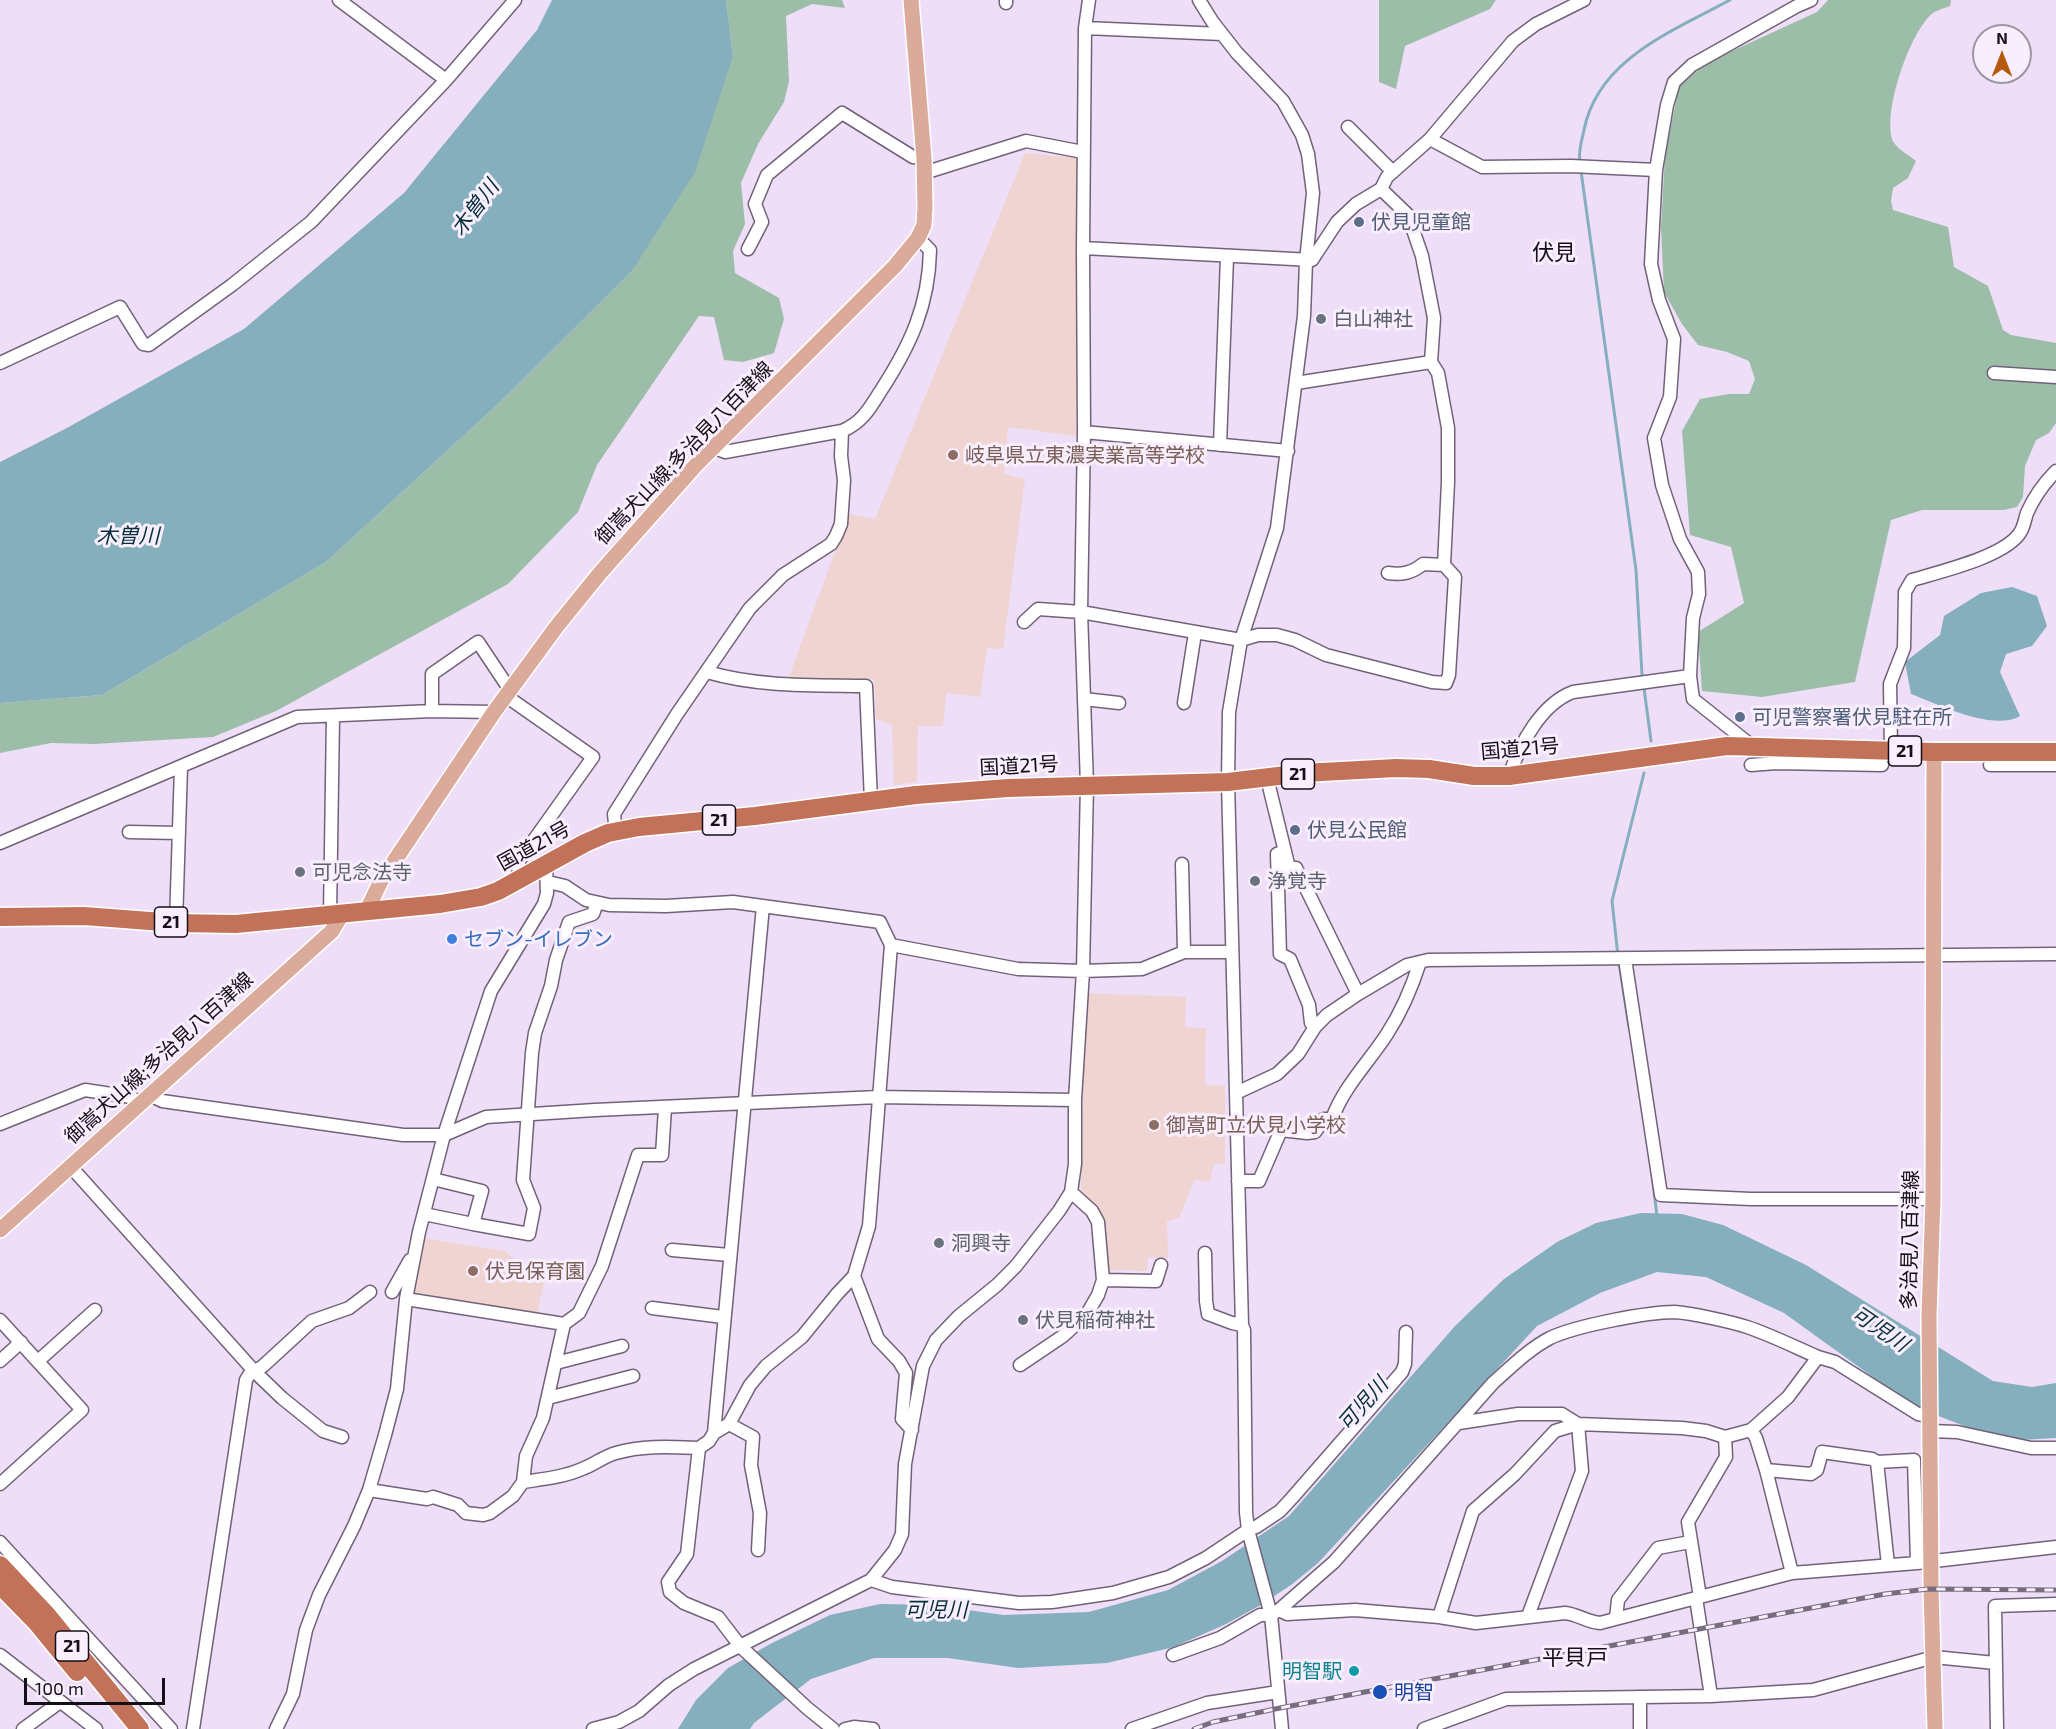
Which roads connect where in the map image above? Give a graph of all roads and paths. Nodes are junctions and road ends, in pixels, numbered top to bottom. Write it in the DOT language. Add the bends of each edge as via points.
graph roads {
  1 [pos="339,0"];
  2 [pos="515,0"];
  3 [pos="911,0"];
  4 [pos="1089,0"];
  5 [pos="1199,0"];
  6 [pos="1584,0"];
  7 [pos="1811,0"];
  8 [pos="1086,28"];
  9 [pos="1222,34"];
  10 [pos="446,80"];
  11 [pos="1348,127"];
  12 [pos="1430,140"];
  13 [pos="1083,152"];
  14 [pos="924,166"];
  15 [pos="1656,170"];
  16 [pos="1393,172"];
  17 [pos="1381,189"];
  18 [pos="918,238"];
  19 [pos="1083,248"];
  20 [pos="748,249"];
  21 [pos="1227,257"];
  22 [pos="1306,261"];
  23 [pos="1431,362"];
  24 [pos="0,363"];
  25 [pos="1994,373"];
  26 [pos="2056,377"];
  27 [pos="1296,383"];
  28 [pos="842,431"];
  29 [pos="1084,432"];
  30 [pos="1220,445"];
  31 [pos="715,448"];
  32 [pos="1288,451"];
  33 [pos="2056,471"];
  34 [pos="1444,565"];
  35 [pos="1388,573"];
  36 [pos="1081,612"];
  37 [pos="1024,622"];
  38 [pos="1195,633"];
  39 [pos="1241,640"];
  40 [pos="707,672"];
  41 [pos="1689,676"];
  42 [pos="508,693"];
  43 [pos="1084,699"];
  44 [pos="1119,703"];
  45 [pos="1184,703"];
  46 [pos="432,711"];
  47 [pos="494,712"];
  48 [pos="333,716"];
  49 [pos="1753,746"];
  50 [pos="1934,752"];
  51 [pos="2056,752"];
  52 [pos="1886,758"];
  53 [pos="1751,765"];
  54 [pos="1990,765"];
  55 [pos="2056,765"];
  56 [pos="181,767"];
  57 [pos="1509,776"];
  58 [pos="1267,777"];
  59 [pos="1228,782"];
  60 [pos="1087,785"];
  61 [pos="872,801"];
  62 [pos="129,832"];
  63 [pos="616,832"];
  64 [pos="179,833"];
  65 [pos="0,843"];
  66 [pos="1284,852"];
  67 [pos="1182,864"];
  68 [pos="547,874"];
  69 [pos="518,881"];
  70 [pos="597,903"];
  71 [pos="763,906"];
  72 [pos="366,910"];
  73 [pos="336,914"];
  74 [pos="0,917"];
  75 [pos="176,923"];
  76 [pos="891,945"];
  77 [pos="1184,952"];
  78 [pos="1232,952"];
  79 [pos="2056,954"];
  80 [pos="1932,955"];
  81 [pos="1625,959"];
  82 [pos="1420,962"];
  83 [pos="1083,971"];
  84 [pos="1358,994"];
  85 [pos="1315,1027"];
  86 [pos="1236,1093"];
  87 [pos="878,1097"];
  88 [pos="145,1099"];
  89 [pos="1075,1100"];
  90 [pos="744,1103"];
  91 [pos="665,1108"];
  92 [pos="528,1114"];
  93 [pos="0,1124"];
  94 [pos="444,1135"];
  95 [pos="71,1167"];
  96 [pos="434,1179"];
  97 [pos="1238,1181"];
  98 [pos="1071,1192"];
  99 [pos="1933,1199"];
  100 [pos="424,1214"];
  101 [pos="473,1224"];
  102 [pos="0,1230"];
  103 [pos="672,1250"];
  104 [pos="415,1251"];
  105 [pos="1205,1253"];
  106 [pos="729,1256"];
  107 [pos="1161,1265"];
  108 [pos="854,1276"];
  109 [pos="1103,1280"];
  110 [pos="370,1292"];
  111 [pos="392,1292"];
  112 [pos="406,1299"];
  113 [pos="652,1308"];
  114 [pos="95,1310"];
  115 [pos="723,1317"];
  116 [pos="0,1320"];
  117 [pos="564,1324"];
  118 [pos="1242,1325"];
  119 [pos="1406,1332"];
  120 [pos="21,1342"];
  121 [pos="622,1346"];
  122 [pos="1818,1357"];
  123 [pos="0,1361"];
  124 [pos="38,1361"];
  125 [pos="556,1363"];
  126 [pos="1020,1365"];
  127 [pos="255,1372"];
  128 [pos="633,1376"];
  129 [pos="548,1398"];
  130 [pos="1459,1423"];
  131 [pos="729,1424"];
  132 [pos="1578,1424"];
  133 [pos="1929,1424"];
  134 [pos="912,1430"];
  135 [pos="1751,1430"];
  136 [pos="714,1433"];
  137 [pos="342,1437"];
  138 [pos="1725,1437"];
  139 [pos="2056,1448"];
  140 [pos="699,1449"];
  141 [pos="1878,1462"];
  142 [pos="1766,1470"];
  143 [pos="523,1482"];
  144 [pos="0,1484"];
  145 [pos="369,1490"];
  146 [pos="1248,1530"];
  147 [pos="0,1542"];
  148 [pos="1690,1542"];
  149 [pos="2056,1546"];
  150 [pos="758,1550"];
  151 [pos="1924,1562"];
  152 [pos="0,1565"];
  153 [pos="1888,1565"];
  154 [pos="1792,1573"];
  155 [pos="871,1580"];
  156 [pos="0,1585"];
  157 [pos="1698,1597"];
  158 [pos="2056,1604"];
  159 [pos="1275,1612"];
  160 [pos="1528,1616"];
  161 [pos="1439,1617"];
  162 [pos="1616,1618"];
  163 [pos="741,1647"];
  164 [pos="0,1655"];
  165 [pos="1173,1655"];
  166 [pos="1934,1657"];
  167 [pos="1995,1663"];
  168 [pos="1278,1692"];
  169 [pos="1711,1696"];
  170 [pos="1640,1697"];
  171 [pos="60,1702"];
  172 [pos="23,1729"];
  173 [pos="96,1729"];
  174 [pos="124,1729"];
  175 [pos="140,1729"];
  176 [pos="171,1729"];
  177 [pos="193,1729"];
  178 [pos="276,1729"];
  179 [pos="593,1729"];
  180 [pos="833,1729"];
  181 [pos="845,1729"];
  182 [pos="873,1729"];
  183 [pos="1132,1729"];
  184 [pos="1282,1729"];
  185 [pos="1424,1729"];
  186 [pos="1640,1729"];
  187 [pos="1935,1729"];
  188 [pos="1997,1729"];
  1 -- 10 [label="street"];
  2 -- 10 [label="street"];
  3 -- 14 [label="main road, 御嵩犬山線;多治見八百津線"];
  4 -- 8 [label="street"];
  5 -- 9 [label="street"];
  6 -- 12 [label="street" via="1536,24 1513,41"];
  7 -- 15 [label="street" via="1692,65 1674,82"];
  8 -- 9 [label="street"];
  8 -- 13 [label="street"];
  9 -- 22 [label="street" via="1283,101 1302,135 1313,193"];
  10 -- 24 [label="street" via="311,222 149,345 143,344 120,307"];
  11 -- 16 [label="street"];
  12 -- 15 [label="street" via="1482,167"];
  12 -- 16 [label="street"];
  13 -- 14 [label="street" via="1026,141"];
  13 -- 19 [label="street"];
  14 -- 18 [label="main road, 御嵩犬山線;多治見八百津線" via="924,225"];
  14 -- 20 [label="street" via="842,113 767,175 755,204 762,222"];
  15 -- 41 [label="street" via="1651,264 1674,339 1670,397 1654,438 1662,485 1680,539 1698,573"];
  16 -- 17 [label="street"];
  17 -- 22 [label="street" via="1336,222 1312,260"];
  17 -- 23 [label="street" via="1408,215 1422,256 1434,318"];
  18 -- 28 [label="street" via="930,250 930,267 909,343 863,418"];
  18 -- 31 [label="main road, 御嵩犬山線;多治見八百津線"];
  19 -- 21 [label="street"];
  19 -- 29 [label="street"];
  21 -- 22 [label="street"];
  21 -- 30 [label="street"];
  22 -- 27 [label="street"];
  23 -- 27 [label="street"];
  23 -- 34 [label="street" via="1438,373 1448,428"];
  25 -- 26 [label="street"];
  27 -- 32 [label="street"];
  28 -- 31 [label="street" via="725,452"];
  28 -- 40 [label="street" via="844,480 841,524 836,536 831,544 783,574 765,591"];
  29 -- 30 [label="street"];
  29 -- 36 [label="street"];
  30 -- 32 [label="street"];
  31 -- 42 [label="main road, 御嵩犬山線;多治見八百津線" via="664,498 600,573"];
  32 -- 39 [label="street" via="1277,528"];
  33 -- 52 [label="street" via="2042,485 2014,541 1978,559 1912,580 1905,592 1904,648 1890,684"];
  34 -- 35 [label="street" via="1423,564 1416,570"];
  34 -- 39 [label="street" via="1455,577 1446,683 1326,656 1277,635"];
  36 -- 37 [label="street" via="1038,609"];
  36 -- 38 [label="street"];
  36 -- 43 [label="street"];
  38 -- 39 [label="street"];
  38 -- 45 [label="street"];
  39 -- 59 [label="street" via="1229,712"];
  40 -- 61 [label="street" via="778,684 866,686"];
  40 -- 63 [label="street" via="614,814"];
  41 -- 49 [label="street" via="1693,699"];
  41 -- 57 [label="street" via="1565,695 1525,739"];
  42 -- 46 [label="street" via="478,642 432,674"];
  42 -- 47 [label="main road, 御嵩犬山線;多治見八百津線"];
  42 -- 69 [label="street" via="592,757 519,861"];
  43 -- 44 [label="street"];
  43 -- 60 [label="street"];
  46 -- 47 [label="street"];
  46 -- 48 [label="street"];
  47 -- 72 [label="main road, 御嵩犬山線;多治見八百津線" via="381,881"];
  48 -- 56 [label="street" via="297,717"];
  48 -- 73 [label="street"];
  49 -- 52 [label="highway, 国道21号 / 21"];
  49 -- 57 [label="highway, 国道21号 / 21" via="1700,749"];
  50 -- 51 [label="highway, 国道21号 / 21"];
  50 -- 52 [label="highway, 国道21号 / 21"];
  50 -- 80 [label="main road, 多治見八百津線"];
  52 -- 53 [label="street"];
  54 -- 55 [label="street"];
  56 -- 64 [label="street"];
  56 -- 65 [label="street"];
  57 -- 58 [label="highway, 国道21号 / 21" via="1396,768"];
  58 -- 59 [label="highway, 国道21号 / 21"];
  58 -- 66 [label="street"];
  59 -- 60 [label="highway, 国道21号 / 21"];
  59 -- 78 [label="street"];
  60 -- 61 [label="highway, 国道21号 / 21" via="950,792"];
  60 -- 83 [label="street"];
  61 -- 63 [label="highway, 国道21号 / 21"];
  62 -- 64 [label="street"];
  63 -- 68 [label="highway, 国道21号 / 21" via="585,843"];
  64 -- 75 [label="street"];
  66 -- 84 [label="street" via="1289,868 1296,868"];
  66 -- 85 [label="street" via="1277,854 1281,954 1290,959"];
  67 -- 77 [label="street"];
  68 -- 69 [label="highway, 国道21号 / 21"];
  68 -- 70 [label="street"];
  68 -- 94 [label="street" via="544,904 491,991"];
  69 -- 72 [label="highway, 国道21号 / 21" via="481,897"];
  70 -- 71 [label="street" via="666,906 733,902"];
  70 -- 92 [label="street" via="593,914 569,922 556,960 531,1053"];
  71 -- 76 [label="street" via="880,922"];
  71 -- 90 [label="street"];
  72 -- 73 [label="highway, 国道21号 / 21"];
  73 -- 75 [label="highway, 国道21号 / 21" via="236,924"];
  73 -- 88 [label="main road, 御嵩犬山線;多治見八百津線" via="332,931"];
  74 -- 75 [label="highway, 国道21号 / 21" via="84,916"];
  76 -- 83 [label="street" via="1018,969"];
  76 -- 87 [label="street"];
  77 -- 78 [label="street"];
  77 -- 83 [label="street" via="1142,969"];
  78 -- 86 [label="street"];
  79 -- 80 [label="street"];
  80 -- 81 [label="street"];
  80 -- 99 [label="main road, 多治見八百津線"];
  81 -- 82 [label="street"];
  81 -- 99 [label="street" via="1661,1195"];
  82 -- 84 [label="street" via="1407,965"];
  82 -- 97 [label="street" via="1411,990 1388,1033 1338,1101 1332,1119 1324,1119 1315,1132 1281,1130 1259,1180"];
  83 -- 89 [label="street"];
  84 -- 85 [label="street"];
  85 -- 86 [label="street" via="1298,1054 1277,1074"];
  86 -- 97 [label="street"];
  87 -- 89 [label="street"];
  87 -- 90 [label="street"];
  87 -- 108 [label="street" via="869,1226"];
  88 -- 93 [label="street" via="85,1090"];
  88 -- 94 [label="street" via="403,1135"];
  88 -- 95 [label="main road, 御嵩犬山線;多治見八百津線"];
  89 -- 98 [label="street"];
  90 -- 91 [label="street"];
  90 -- 106 [label="street"];
  91 -- 92 [label="street"];
  91 -- 117 [label="street" via="662,1155 638,1155 602,1266 579,1313"];
  92 -- 94 [label="street" via="486,1117"];
  92 -- 101 [label="street" via="523,1180 534,1208 529,1234"];
  94 -- 96 [label="street"];
  95 -- 102 [label="main road, 御嵩犬山線;多治見八百津線"];
  95 -- 127 [label="street"];
  96 -- 100 [label="street"];
  96 -- 101 [label="street" via="482,1191"];
  97 -- 118 [label="street"];
  98 -- 109 [label="street" via="1098,1222"];
  98 -- 134 [label="street" via="1016,1266 936,1340 923,1366"];
  99 -- 133 [label="main road, 多治見八百津線"];
  100 -- 101 [label="street"];
  100 -- 104 [label="street"];
  103 -- 106 [label="street"];
  104 -- 111 [label="street"];
  104 -- 112 [label="street"];
  105 -- 118 [label="street" via="1208,1314"];
  106 -- 115 [label="street"];
  107 -- 109 [label="street" via="1156,1281"];
  108 -- 131 [label="street" via="802,1337 766,1366 750,1385"];
  108 -- 134 [label="street" via="878,1339 906,1373 902,1419"];
  109 -- 126 [label="street" via="1087,1314"];
  110 -- 127 [label="street" via="349,1308 312,1321"];
  112 -- 117 [label="street"];
  112 -- 145 [label="street" via="397,1389"];
  113 -- 115 [label="street"];
  114 -- 124 [label="street"];
  115 -- 136 [label="street"];
  116 -- 120 [label="street"];
  117 -- 125 [label="street"];
  118 -- 146 [label="street"];
  119 -- 146 [label="street" via="1406,1364 1402,1372 1280,1511"];
  120 -- 123 [label="street"];
  120 -- 124 [label="street"];
  121 -- 125 [label="street"];
  122 -- 130 [label="street" via="1746,1326 1678,1312 1607,1323 1571,1330 1535,1347 1493,1383"];
  122 -- 133 [label="street" via="1835,1362"];
  122 -- 135 [label="street" via="1788,1397"];
  124 -- 144 [label="street" via="82,1410"];
  125 -- 129 [label="street"];
  127 -- 137 [label="street" via="323,1431"];
  127 -- 177 [label="street" via="246,1380"];
  128 -- 129 [label="street"];
  129 -- 143 [label="street" via="526,1456"];
  130 -- 132 [label="street" via="1518,1414 1562,1414"];
  130 -- 159 [label="street" via="1334,1562"];
  131 -- 136 [label="street"];
  131 -- 150 [label="street" via="753,1437 751,1465 760,1513"];
  132 -- 138 [label="street" via="1682,1428"];
  132 -- 160 [label="street" via="1582,1471"];
  132 -- 161 [label="street" via="1555,1431 1473,1511"];
  133 -- 139 [label="street" via="2031,1449"];
  133 -- 151 [label="main road, 多治見八百津線"];
  134 -- 155 [label="street" via="905,1464 902,1534 896,1550"];
  135 -- 138 [label="street"];
  135 -- 142 [label="street"];
  136 -- 140 [label="street"];
  138 -- 148 [label="street" via="1726,1457 1688,1522"];
  140 -- 143 [label="street" via="632,1449 614,1453 582,1470"];
  140 -- 163 [label="street" via="687,1554 668,1582 670,1592 684,1603 718,1617"];
  141 -- 142 [label="street" via="1822,1452 1817,1470 1811,1474"];
  141 -- 151 [label="street" via="1914,1460"];
  141 -- 153 [label="street"];
  142 -- 154 [label="street"];
  143 -- 145 [label="street" via="513,1496 483,1515 466,1513 458,1505 433,1497"];
  145 -- 178 [label="street" via="319,1595 306,1630 293,1694"];
  146 -- 155 [label="street" via="1169,1577 1113,1593 1052,1602 1018,1603 892,1587"];
  146 -- 159 [label="street"];
  147 -- 176 [label="street"];
  148 -- 157 [label="street"];
  148 -- 162 [label="street" via="1658,1548 1618,1600"];
  149 -- 151 [label="street"];
  151 -- 153 [label="street"];
  151 -- 166 [label="main road, 多治見八百津線"];
  152 -- 175 [label="highway, 21" via="47,1615"];
  153 -- 154 [label="street"];
  154 -- 157 [label="street"];
  155 -- 163 [label="street"];
  156 -- 174 [label="highway, 21" via="37,1623"];
  157 -- 162 [label="street"];
  157 -- 169 [label="street"];
  158 -- 167 [label="street" via="1995,1606"];
  159 -- 161 [label="street" via="1355,1610"];
  159 -- 165 [label="street" via="1260,1615 1220,1638"];
  159 -- 168 [label="street"];
  160 -- 161 [label="street" via="1476,1623"];
  160 -- 162 [label="street" via="1572,1613 1600,1623"];
  163 -- 179 [label="street" via="694,1669 639,1711"];
  163 -- 180 [label="street"];
  164 -- 171 [label="street"];
  166 -- 167 [label="street"];
  166 -- 169 [label="street" via="1813,1690"];
  166 -- 187 [label="main road, 多治見八百津線"];
  167 -- 188 [label="street"];
  168 -- 183 [label="street" via="1207,1703"];
  168 -- 184 [label="street"];
  169 -- 170 [label="street"];
  170 -- 185 [label="street" via="1506,1699"];
  170 -- 186 [label="street"];
  171 -- 172 [label="street"];
  171 -- 173 [label="street"];
  181 -- 182 [label="street"];
}
